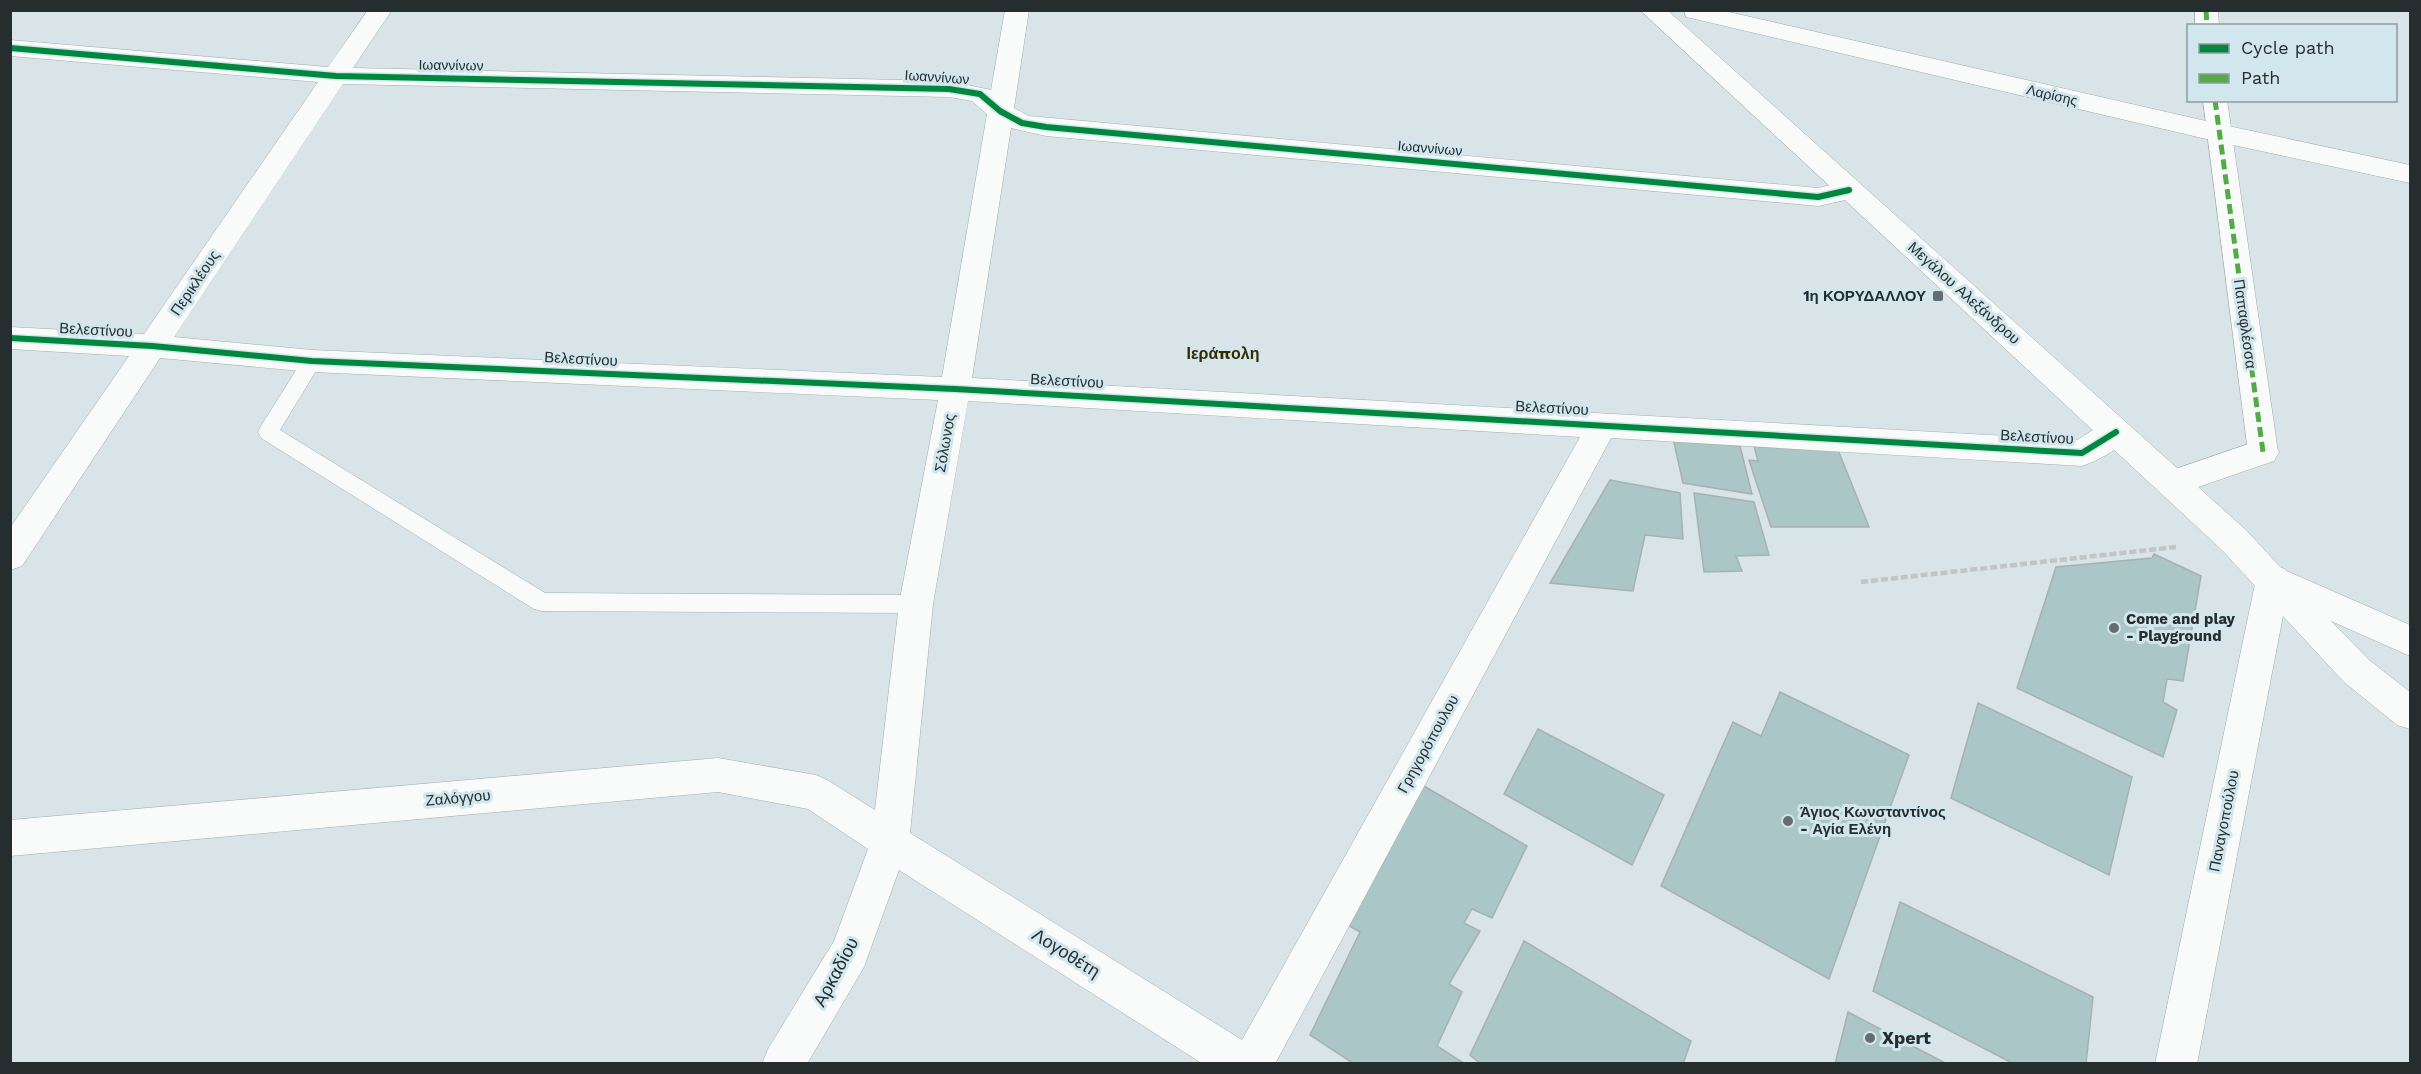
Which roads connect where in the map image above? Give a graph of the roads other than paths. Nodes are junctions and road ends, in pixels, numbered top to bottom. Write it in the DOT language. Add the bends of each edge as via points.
graph roads {
  1 [pos="380,10"];
  2 [pos="1017,10"];
  3 [pos="1652,10"];
  4 [pos="1695,11"];
  5 [pos="1684,39"];
  6 [pos="10,48"];
  7 [pos="336,76"];
  8 [pos="2215,102"];
  9 [pos="999,111"];
  10 [pos="2218,133"];
  11 [pos="2410,174"];
  12 [pos="1849,189"];
  13 [pos="10,338"];
  14 [pos="152,346"];
  15 [pos="312,360"];
  16 [pos="955,389"];
  17 [pos="1603,424"];
  18 [pos="2116,432"];
  19 [pos="2264,452"];
  20 [pos="2172,483"];
  21 [pos="10,556"];
  22 [pos="2272,579"];
  23 [pos="916,604"];
  24 [pos="2410,641"];
  25 [pos="2410,713"];
  26 [pos="10,838"];
  27 [pos="890,842"];
  28 [pos="783,1064"];
  29 [pos="1242,1064"];
  30 [pos="1252,1064"];
  31 [pos="2176,1064"];
  1 -- 7 [label="street, Περικλέους"];
  2 -- 9 [label="street, Σόλωνος"];
  3 -- 5 [label="street, Μεγάλου Αλεξάνδρου"];
  4 -- 5 [label="street"];
  4 -- 10 [label="street, Λαρίσης"];
  5 -- 12 [label="street, Μεγάλου Αλεξάνδρου"];
  6 -- 7 [label="street, Ιωαννίνων"];
  7 -- 9 [label="street, Ιωαννίνων" via="949,89 980,94"];
  7 -- 14 [label="street, Περικλέους"];
  8 -- 10 [label="street, Παπαφλέσσα"];
  9 -- 12 [label="street, Ιωαννίνων" via="1022,123 1046,127 1818,196"];
  9 -- 16 [label="street, Σόλωνος"];
  10 -- 11 [label="street, Λαρίσης"];
  10 -- 19 [label="street, Παπαφλέσσα"];
  12 -- 18 [label="street, Μεγάλου Αλεξάνδρου"];
  13 -- 14 [label="street, Βελεστίνου"];
  14 -- 15 [label="street, Βελεστίνου"];
  14 -- 21 [label="street, Περικλέους"];
  15 -- 16 [label="street, Βελεστίνου"];
  15 -- 23 [label="lane" via="268,432 542,602"];
  16 -- 17 [label="street, Βελεστίνου"];
  16 -- 23 [label="street, Σόλωνος"];
  17 -- 18 [label="street, Βελεστίνου" via="2082,453"];
  17 -- 30 [label="street, Γρηγορόπουλου"];
  18 -- 20 [label="street, Μεγάλου Αλεξάνδρου"];
  19 -- 20 [label="street, Παπαφλέσσα"];
  20 -- 22 [label="street, Μεγάλου Αλεξάνδρου"];
  22 -- 24 [label="street, Μεγάλου Αλεξάνδρου"];
  22 -- 25 [label="street, Μεγάλου Αλεξάνδρου" via="2352,666"];
  22 -- 31 [label="street, Παναγοπούλου"];
  23 -- 27 [label="street, Σόλωνος"];
  26 -- 27 [label="street, Ζαλόγγου" via="718,775 816,793"];
  27 -- 28 [label="street, Αρκαδίου" via="850,954"];
  27 -- 29 [label="street, Λογοθέτη"];
}
